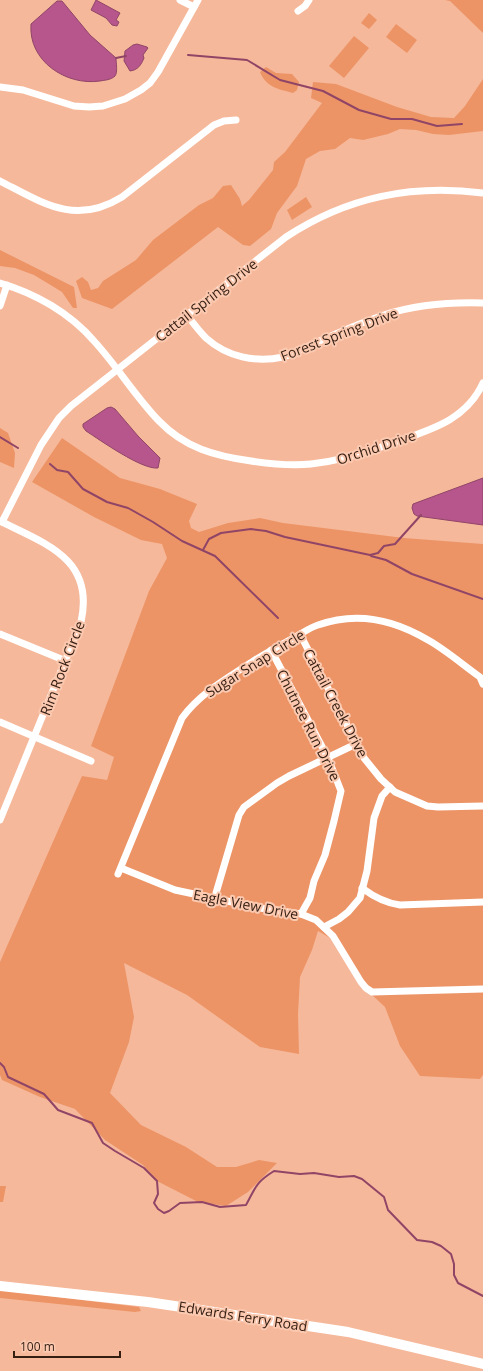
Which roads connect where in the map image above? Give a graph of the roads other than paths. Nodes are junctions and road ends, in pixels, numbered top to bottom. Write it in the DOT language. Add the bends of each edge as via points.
graph roads {
  1 [pos="180,0"];
  2 [pos="198,0"];
  3 [pos="309,0"];
  4 [pos="194,7"];
  5 [pos="298,11"];
  6 [pos="0,87"];
  7 [pos="236,120"];
  8 [pos="0,181"];
  9 [pos="483,193"];
  10 [pos="4,284"];
  11 [pos="483,303"];
  12 [pos="0,306"];
  13 [pos="187,315"];
  14 [pos="117,370"];
  15 [pos="483,383"];
  16 [pos="1,521"];
  17 [pos="0,634"];
  18 [pos="300,634"];
  19 [pos="271,650"];
  20 [pos="66,661"];
  21 [pos="482,678"];
  22 [pos="0,722"];
  23 [pos="35,737"];
  24 [pos="356,744"];
  25 [pos="328,758"];
  26 [pos="91,761"];
  27 [pos="390,787"];
  28 [pos="483,806"];
  29 [pos="0,820"];
  30 [pos="119,871"];
  31 [pos="362,888"];
  32 [pos="217,899"];
  33 [pos="483,902"];
  34 [pos="301,914"];
  35 [pos="324,927"];
  36 [pos="483,989"];
  37 [pos="0,1286"];
  38 [pos="483,1364"];
  1 -- 4 [label="street"];
  2 -- 4 [label="street"];
  3 -- 5 [label="street"];
  4 -- 6 [label="street" via="158,72 141,90 125,99 103,106 74,106 23,90"];
  7 -- 8 [label="street" via="224,120 214,125 122,197 102,207 78,211 53,207"];
  9 -- 13 [label="street, Cattail Spring Drive" via="447,190 403,192 358,202 336,210 286,237"];
  10 -- 12 [label="street"];
  10 -- 14 [label="street, Orchid Drive" via="44,302 72,319 95,342"];
  11 -- 13 [label="street, Forest Spring Drive" via="424,306 386,314 284,356 260,359 238,356 216,346"];
  13 -- 14 [label="street, Cattail Spring Drive"];
  14 -- 15 [label="street, Orchid Drive" via="159,422 186,443 224,457 281,464 310,464 350,457 376,450 444,424 464,411"];
  14 -- 16 [label="street, Cattail Spring Drive" via="71,406 49,431"];
  16 -- 20 [label="street, Rim Rock Circle" via="60,552 77,574 84,600 83,611"];
  17 -- 20 [label="street"];
  18 -- 19 [label="street, Sugar Snap Circle"];
  18 -- 21 [label="street, Sugar Snap Circle" via="318,625 344,618 372,618 400,626 428,640"];
  18 -- 24 [label="street, Cattail Creek Drive"];
  19 -- 25 [label="street, Chutnee Run Drive"];
  19 -- 30 [label="street, Sugar Snap Circle" via="206,692 182,718"];
  20 -- 23 [label="street, Rim Rock Circle"];
  22 -- 23 [label="street"];
  23 -- 26 [label="street"];
  23 -- 29 [label="street, Rim Rock Circle"];
  24 -- 25 [label="street"];
  24 -- 27 [label="street, Cattail Creek Drive" via="364,758"];
  25 -- 32 [label="street" via="289,776 244,807 239,815 216,893"];
  25 -- 34 [label="street, Chutnee Run Drive" via="339,785 339,802 325,855 310,898"];
  27 -- 28 [label="street, Cattail Creek Drive" via="395,792 427,806"];
  27 -- 31 [label="street" via="382,796 374,818 367,871"];
  30 -- 32 [label="street, Eagle View Drive" via="175,890"];
  31 -- 33 [label="street" via="388,903 400,905"];
  31 -- 35 [label="street" via="360,898 348,912"];
  32 -- 34 [label="street, Eagle View Drive"];
  34 -- 35 [label="street, Eagle View Drive" via="316,920"];
  35 -- 36 [label="street, Eagle View Drive" via="333,936 361,982 372,992"];
  37 -- 38 [label="main road, Edwards Ferry Road" via="148,1302 348,1332"];
}
